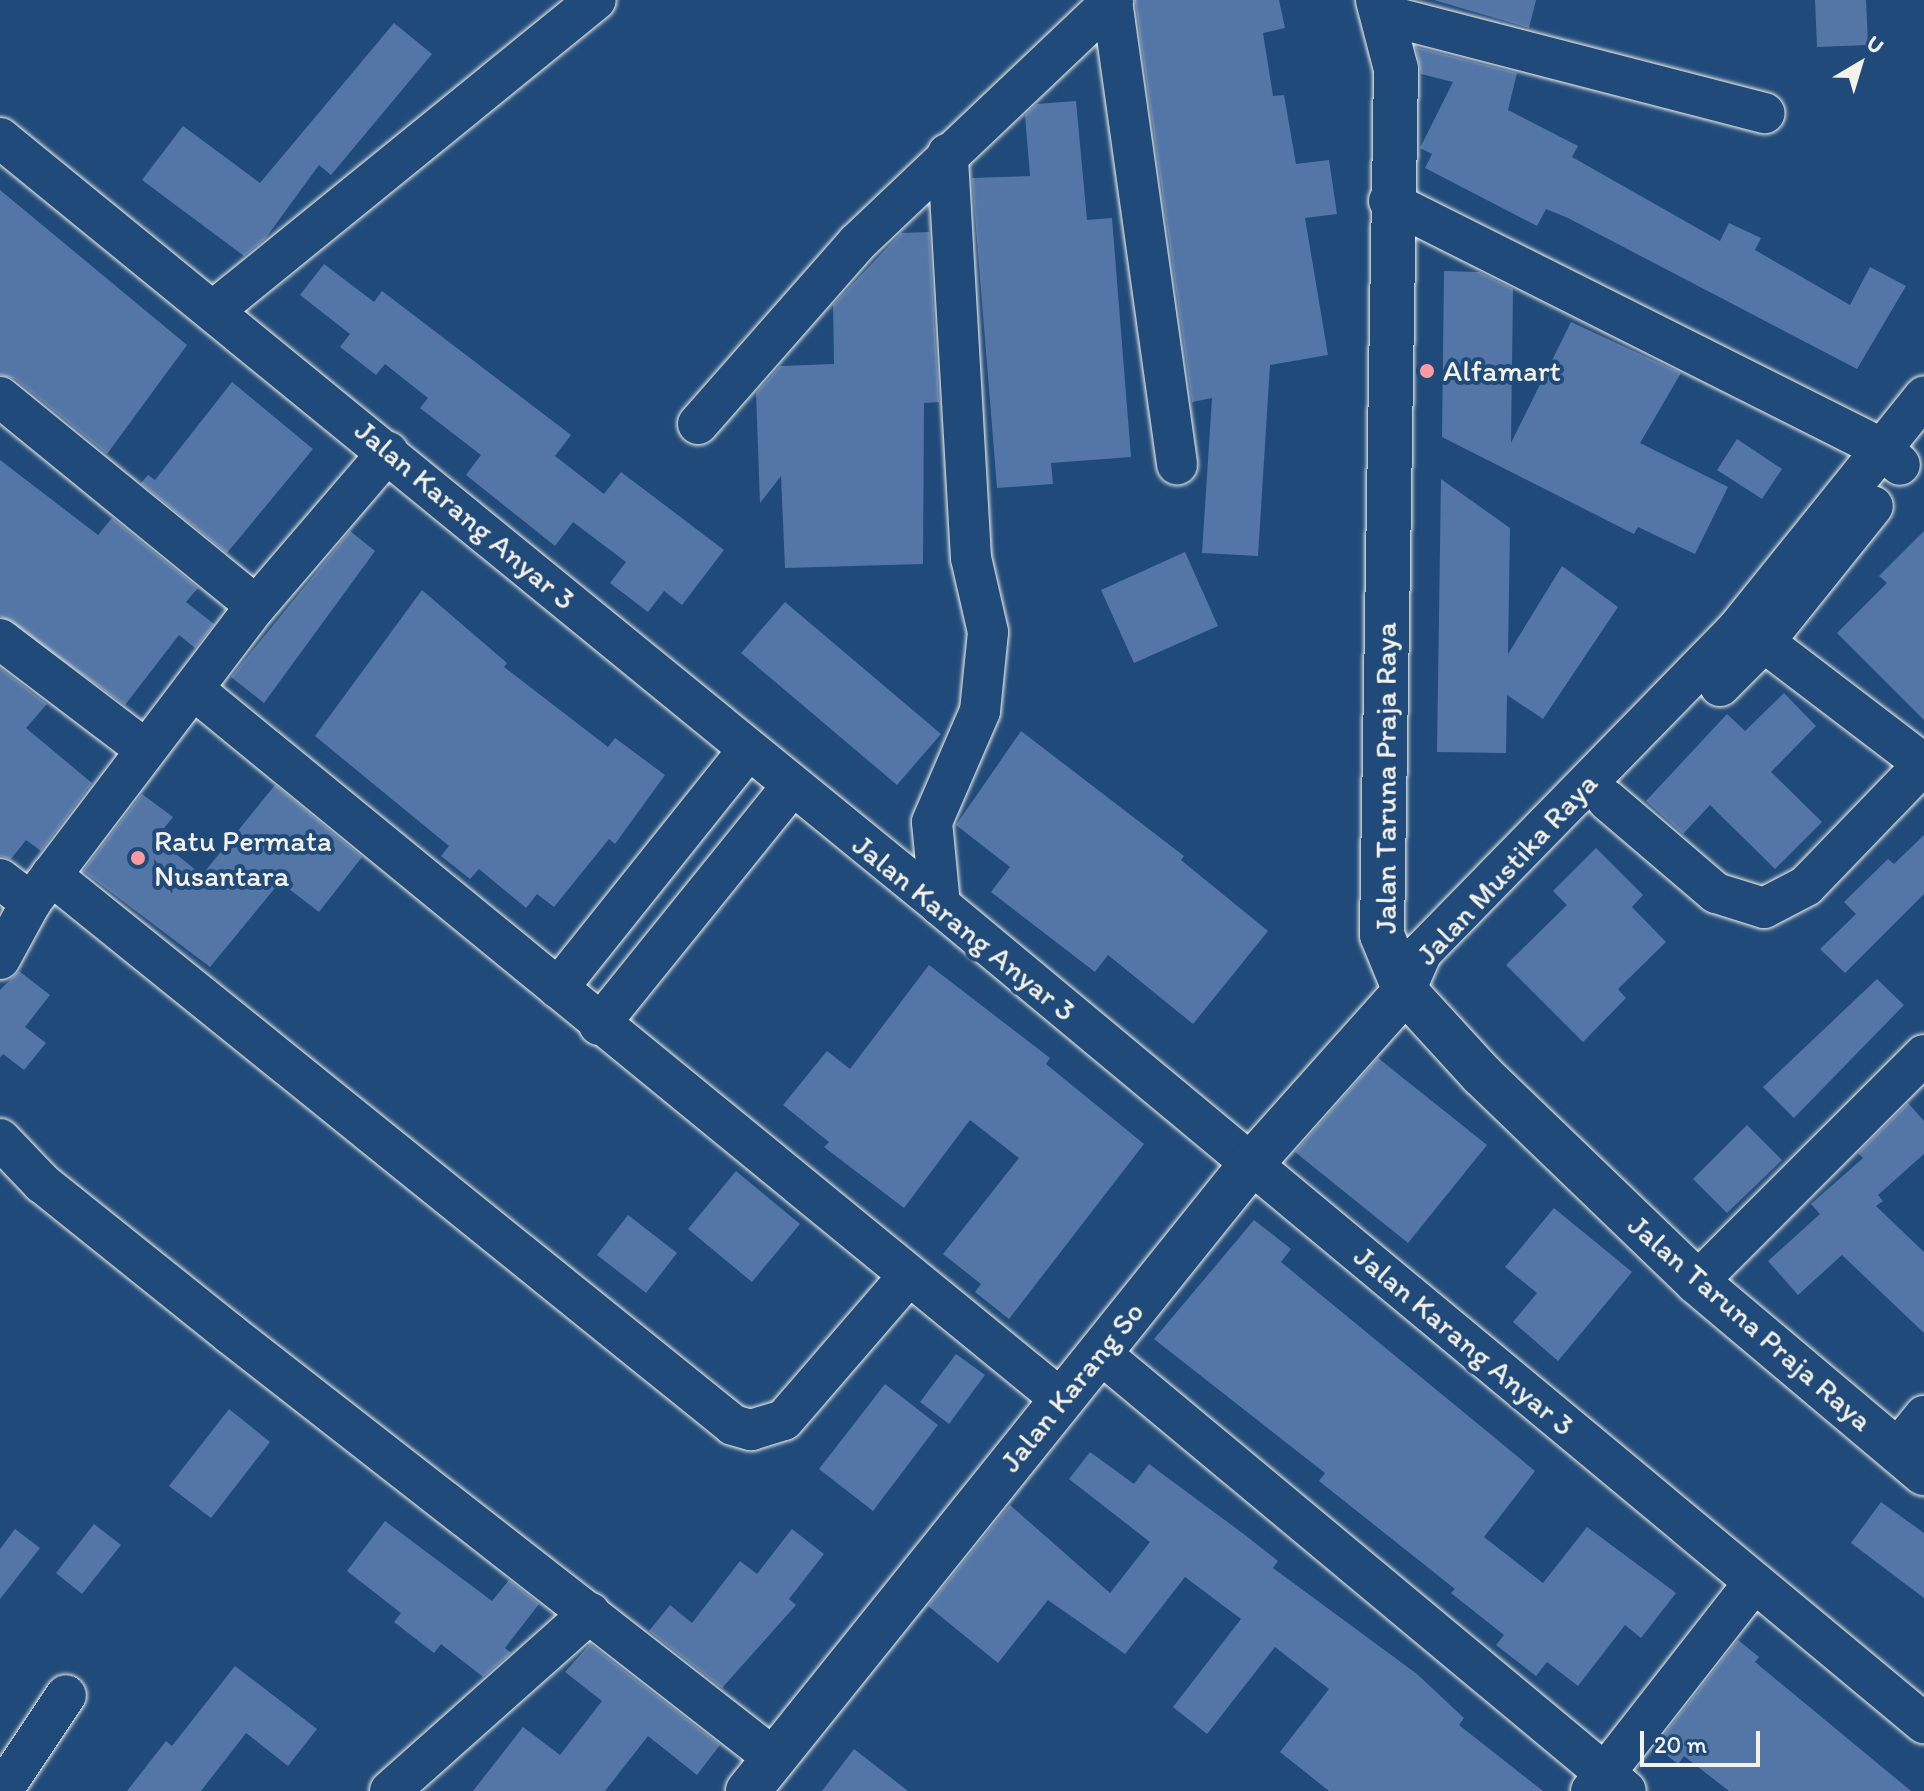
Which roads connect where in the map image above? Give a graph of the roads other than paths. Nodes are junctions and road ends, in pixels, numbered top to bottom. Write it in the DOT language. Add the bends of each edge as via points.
graph roads {
  1 [pos="596,0"];
  2 [pos="1113,1"];
  3 [pos="1381,8"];
  4 [pos="1765,113"];
  5 [pos="0,138"];
  6 [pos="948,154"];
  7 [pos="1389,201"];
  8 [pos="213,311"];
  9 [pos="0,397"];
  10 [pos="1924,397"];
  11 [pos="698,424"];
  12 [pos="388,452"];
  13 [pos="1903,453"];
  14 [pos="1177,464"];
  15 [pos="256,606"];
  16 [pos="0,639"];
  17 [pos="1764,642"];
  18 [pos="193,689"];
  19 [pos="146,750"];
  20 [pos="747,751"];
  21 [pos="1924,764"];
  22 [pos="791,787"];
  23 [pos="1607,800"];
  24 [pos="0,879"];
  25 [pos="41,889"];
  26 [pos="940,905"];
  27 [pos="0,959"];
  28 [pos="558,988"];
  29 [pos="1405,991"];
  30 [pos="599,1025"];
  31 [pos="1924,1055"];
  32 [pos="0,1139"];
  33 [pos="1251,1164"];
  34 [pos="909,1275"];
  35 [pos="1697,1282"];
  36 [pos="1100,1353"];
  37 [pos="1062,1400"];
  38 [pos="1924,1416"];
  39 [pos="1910,1462"];
  40 [pos="1754,1582"];
  41 [pos="590,1613"];
  42 [pos="66,1695"];
  43 [pos="1924,1723"];
  44 [pos="761,1775"];
  45 [pos="1607,1785"];
  46 [pos="2,1791"];
  47 [pos="390,1791"];
  1 -- 8 [label="street"];
  2 -- 6 [label="street"];
  2 -- 14 [label="street"];
  3 -- 4 [label="street"];
  3 -- 7 [label="street, Jalan Taruna Praja Raya" via="1396,69"];
  5 -- 8 [label="street, Jalan Karang Anyar 3"];
  6 -- 11 [label="street" via="857,243"];
  6 -- 26 [label="street" via="971,558 988,632 980,711 932,822"];
  7 -- 13 [label="street"];
  7 -- 29 [label="street, Jalan Taruna Praja Raya" via="1382,935"];
  8 -- 12 [label="street, Jalan Karang Anyar 3"];
  9 -- 15 [label="street"];
  10 -- 13 [label="street, Jalan Mustika Raya"];
  12 -- 15 [label="street"];
  12 -- 20 [label="street, Jalan Karang Anyar 3"];
  13 -- 17 [label="street, Jalan Mustika Raya"];
  13 -- 29 [label="street, Jalan Mustika Raya" via="1422,952"];
  15 -- 18 [label="street"];
  16 -- 19 [label="street"];
  17 -- 21 [label="street"];
  17 -- 23 [label="street, Jalan Mustika Raya"];
  18 -- 19 [label="street"];
  18 -- 28 [label="street"];
  19 -- 25 [label="street"];
  20 -- 22 [label="street, Jalan Karang Anyar 3"];
  20 -- 28 [label="street"];
  21 -- 23 [label="street" via="1806,886 1764,908 1716,893"];
  22 -- 26 [label="street, Jalan Karang Anyar 3"];
  22 -- 30 [label="street"];
  23 -- 29 [label="street, Jalan Mustika Raya" via="1437,970"];
  24 -- 25 [label="street"];
  25 -- 27 [label="street"];
  25 -- 34 [label="street" via="733,1425 751,1430 784,1420"];
  26 -- 33 [label="street, Jalan Karang Anyar 3"];
  28 -- 30 [label="street"];
  29 -- 33 [label="street, Jalan Karang So"];
  29 -- 35 [label="street, Jalan Taruna Praja Raya" via="1482,1075"];
  30 -- 34 [label="street"];
  31 -- 35 [label="street"];
  32 -- 41 [label="street" via="80,1213"];
  33 -- 36 [label="street, Jalan Karang So"];
  33 -- 40 [label="street, Jalan Karang Anyar 3"];
  34 -- 37 [label="street"];
  35 -- 39 [label="street, Jalan Taruna Praja Raya"];
  36 -- 37 [label="street, Jalan Karang So"];
  36 -- 45 [label="street"];
  37 -- 44 [label="street, Jalan Karang So"];
  38 -- 39 [label="street"];
  40 -- 43 [label="street, Jalan Karang Anyar 3"];
  40 -- 45 [label="street"];
  41 -- 44 [label="street"];
  41 -- 47 [label="street"];
  42 -- 46 [label="street"];
}
